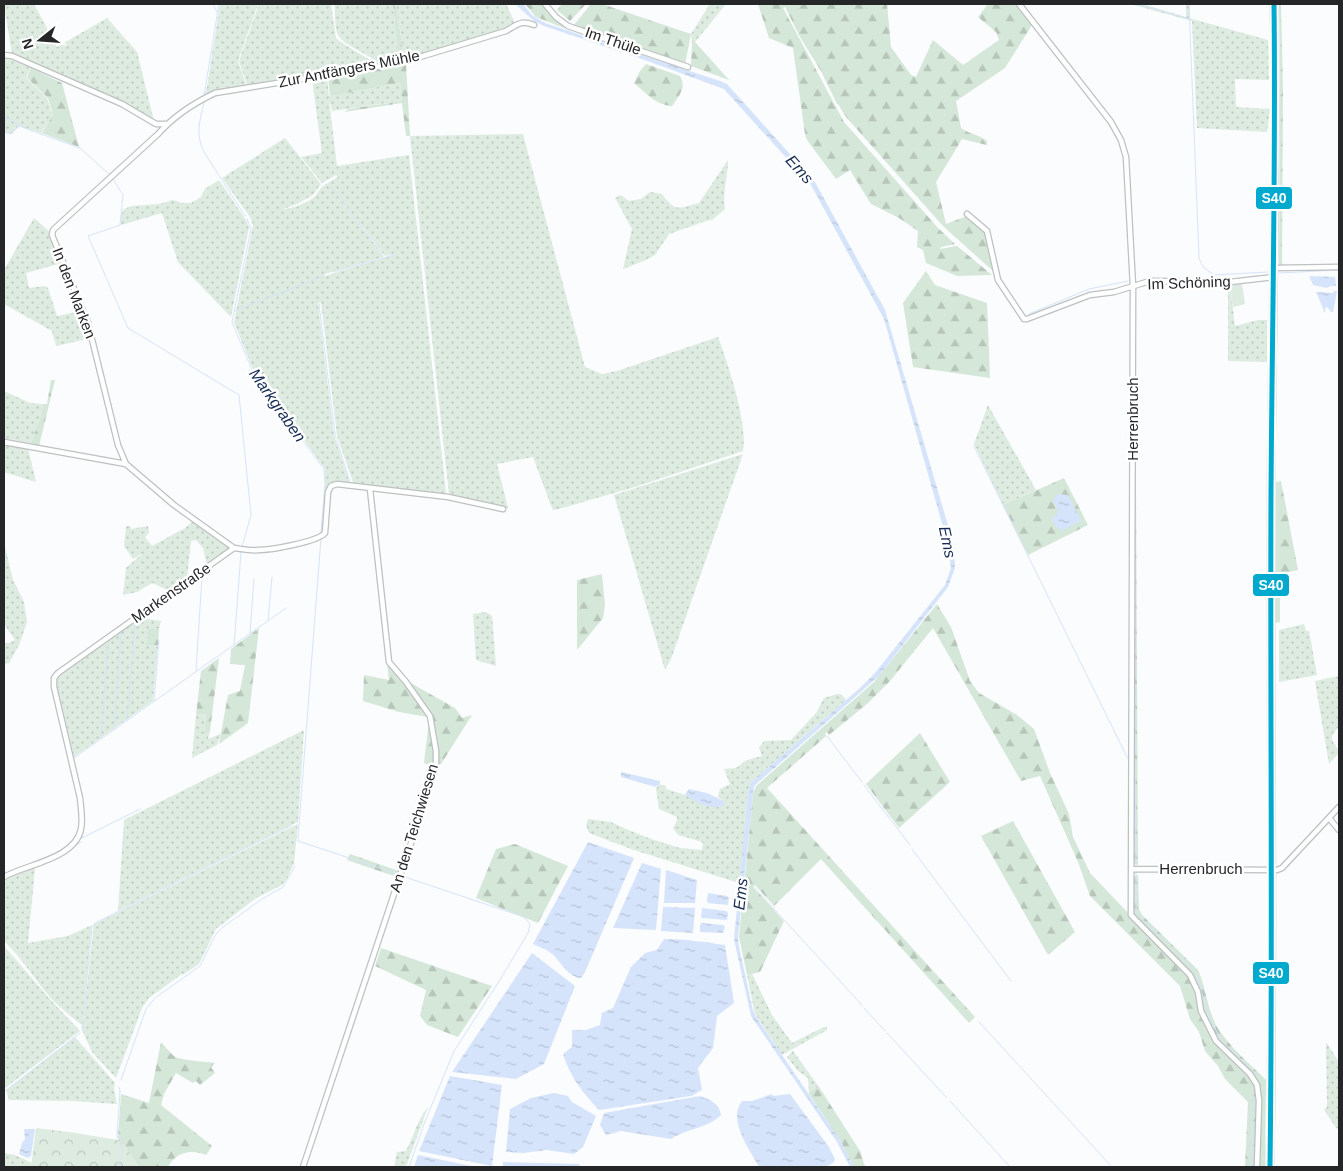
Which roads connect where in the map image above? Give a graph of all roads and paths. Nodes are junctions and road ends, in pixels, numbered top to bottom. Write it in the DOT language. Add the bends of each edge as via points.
graph roads {
  1 [pos="545,4"];
  2 [pos="1019,4"];
  3 [pos="1274,4"];
  4 [pos="534,25"];
  5 [pos="4,55"];
  6 [pos="688,67"];
  7 [pos="156,124"];
  8 [pos="167,124"];
  9 [pos="158,134"];
  10 [pos="967,214"];
  11 [pos="1339,267"];
  12 [pos="1274,268"];
  13 [pos="1274,277"];
  14 [pos="1133,286"];
  15 [pos="4,442"];
  16 [pos="126,464"];
  17 [pos="370,489"];
  18 [pos="503,509"];
  19 [pos="234,548"];
  20 [pos="1339,807"];
  21 [pos="1329,818"];
  22 [pos="1339,830"];
  23 [pos="1131,869"];
  24 [pos="1272,869"];
  25 [pos="4,877"];
  26 [pos="303,1167"];
  27 [pos="1257,1167"];
  28 [pos="1270,1167"];
  1 -- 6 [label="street, Im Thüle" via="568,26"];
  2 -- 14 [label="street, Herrenbruch" via="1111,122 1121,140 1126,157"];
  3 -- 12 [label="main road"];
  4 -- 8 [label="street, Zur Antfängers Mühle" via="521,22 506,32 400,62 215,94"];
  5 -- 7 [label="street" via="122,104"];
  7 -- 8 [label="street"];
  7 -- 9 [label="street"];
  8 -- 9 [label="street, In den Marken"];
  9 -- 16 [label="street, In den Marken" via="52,232 88,323 118,445"];
  10 -- 14 [label="street, Im Schöning" via="987,231 998,280 1024,319 1090,295"];
  11 -- 12 [label="street"];
  12 -- 13 [label="main road"];
  13 -- 14 [label="street, Im Schöning" via="1230,282 1150,281"];
  13 -- 24 [label="main road"];
  14 -- 23 [label="street, Herrenbruch"];
  15 -- 16 [label="street"];
  16 -- 19 [label="street, In den Marken" via="174,505"];
  17 -- 18 [label="street" via="448,497"];
  17 -- 19 [label="street" via="331,486 322,536 258,550"];
  17 -- 26 [label="street, An den Teichwiesen" via="389,662 430,716 436,768"];
  19 -- 25 [label="street, Markenstraße" via="54,678 80,798 81,829 74,844 59,854"];
  20 -- 21 [label="street"];
  21 -- 22 [label="street"];
  21 -- 24 [label="street" via="1282,868"];
  23 -- 24 [label="street, Herrenbruch"];
  23 -- 27 [label="street, Herrenbruch" via="1131,915 1190,975 1198,992 1201,1011 1216,1041 1257,1085"];
  24 -- 28 [label="main road"];
}
